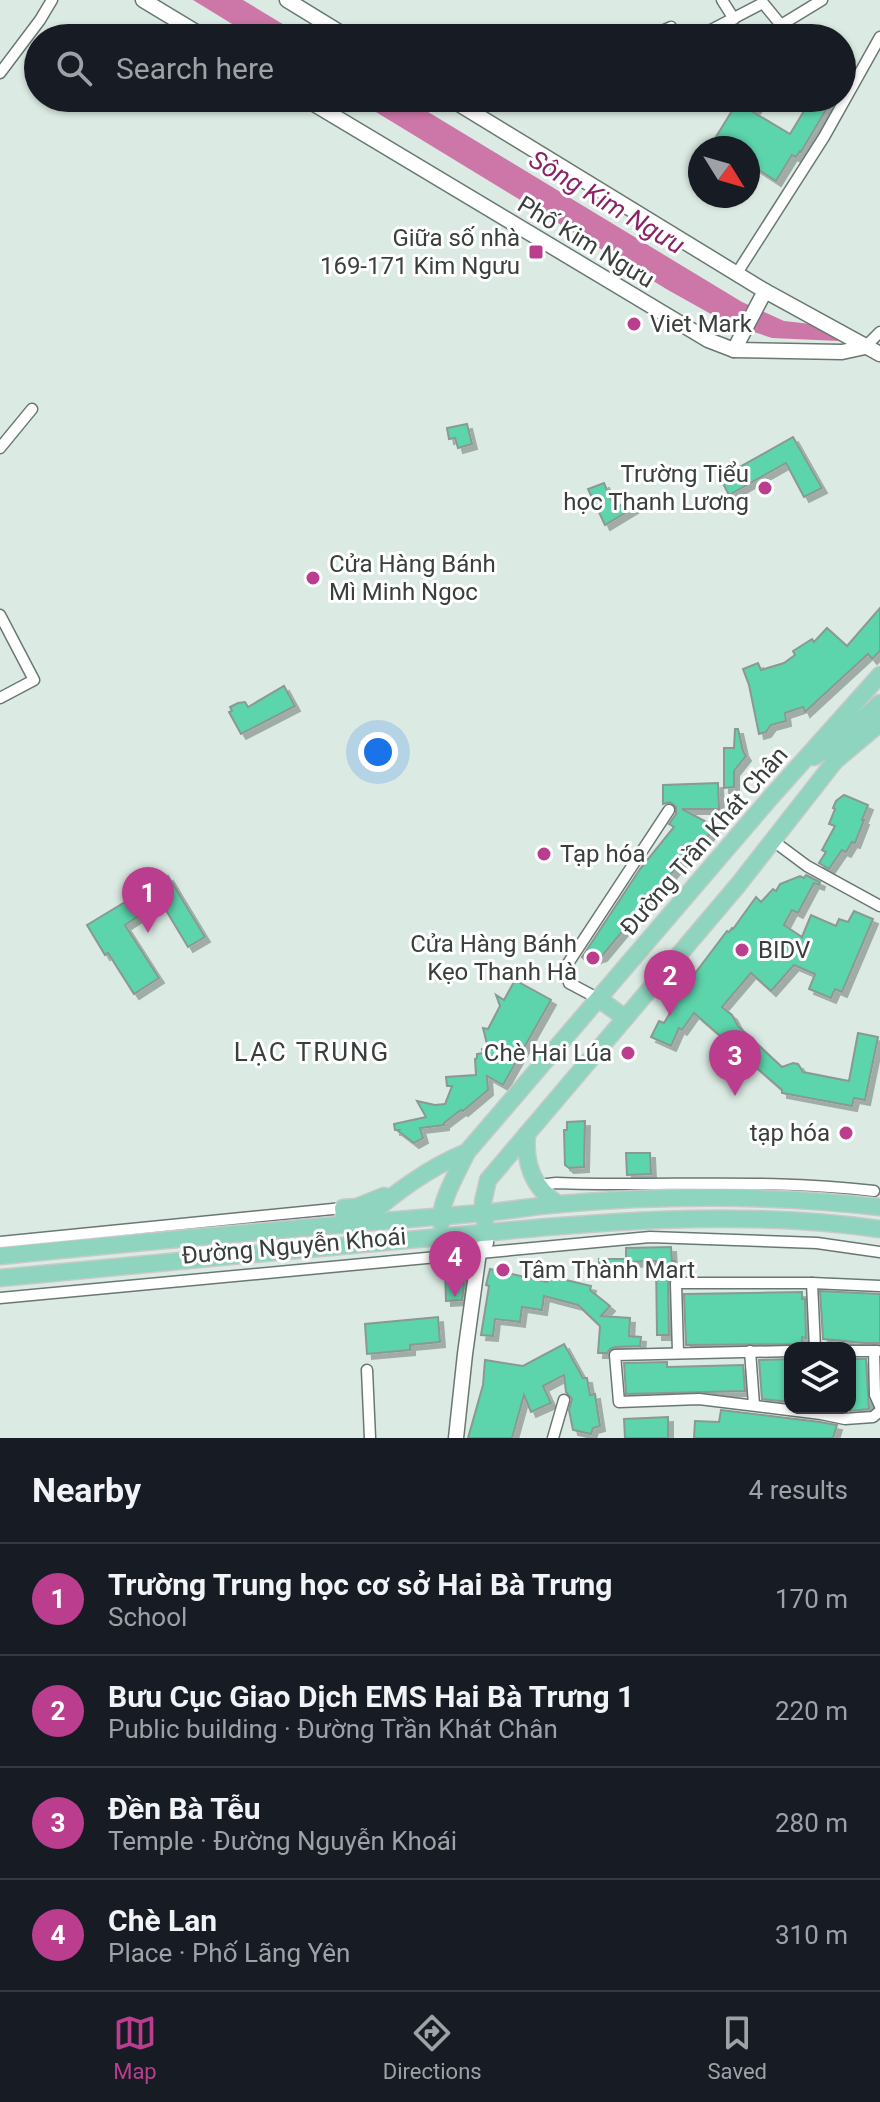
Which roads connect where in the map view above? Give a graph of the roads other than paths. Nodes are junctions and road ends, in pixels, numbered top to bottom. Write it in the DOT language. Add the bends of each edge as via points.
graph roads {
  1 [pos="52,0"];
  2 [pos="143,0"];
  3 [pos="287,0"];
  4 [pos="722,0"];
  5 [pos="822,0"];
  6 [pos="734,19"];
  7 [pos="37,24"];
  8 [pos="183,24"];
  9 [pos="326,24"];
  10 [pos="724,24"];
  11 [pos="780,24"];
  12 [pos="783,24"];
  13 [pos="880,37"];
  14 [pos="24,41"];
  15 [pos="0,73"];
  16 [pos="856,80"];
  17 [pos="327,112"];
  18 [pos="472,112"];
  19 [pos="838,112"];
  20 [pos="737,273"];
  21 [pos="762,296"];
  22 [pos="880,332"];
  23 [pos="738,344"];
  24 [pos="865,347"];
  25 [pos="880,354"];
  26 [pos="32,409"];
  27 [pos="0,448"];
  28 [pos="1,619"];
  29 [pos="880,675"];
  30 [pos="0,698"];
  31 [pos="878,712"];
  32 [pos="799,766"];
  33 [pos="669,810"];
  34 [pos="772,840"];
  35 [pos="880,906"];
  36 [pos="599,999"];
  37 [pos="625,1018"];
  38 [pos="527,1134"];
  39 [pos="467,1152"];
  40 [pos="538,1185"];
  41 [pos="877,1199"];
  42 [pos="558,1204"];
  43 [pos="484,1213"];
  44 [pos="441,1215"];
  45 [pos="350,1218"];
  46 [pos="880,1229"];
  47 [pos="480,1232"];
  48 [pos="442,1236"];
  49 [pos="0,1242"];
  50 [pos="479,1252"];
  51 [pos="880,1252"];
  52 [pos="0,1256"];
  53 [pos="0,1278"];
  54 [pos="812,1283"];
  55 [pos="880,1286"];
  56 [pos="0,1298"];
  57 [pos="815,1342"];
  58 [pos="750,1351"];
  59 [pos="784,1351"];
  60 [pos="856,1351"];
  61 [pos="877,1351"];
  62 [pos="678,1352"];
  63 [pos="367,1370"];
  64 [pos="564,1400"];
  65 [pos="754,1405"];
  66 [pos="880,1408"];
  67 [pos="370,1438"];
  68 [pos="456,1438"];
  69 [pos="553,1438"];
  1 -- 7 [label="street"];
  2 -- 8 [label="main road"];
  3 -- 9 [label="main road"];
  4 -- 6 [label="street"];
  5 -- 12 [label="street"];
  6 -- 10 [label="street"];
  6 -- 11 [label="street" via="763,3"];
  13 -- 16 [label="street"];
  14 -- 15 [label="street"];
  17 -- 23 [label="main road, Phố Kim Ngưu" via="682,326 708,340"];
  18 -- 20 [label="main road"];
  19 -- 20 [label="street"];
  20 -- 21 [label="main road"];
  21 -- 23 [label="main road"];
  21 -- 24 [label="main road"];
  22 -- 24 [label="street"];
  23 -- 24 [label="main road, Phố Kim Ngưu" via="842,352"];
  24 -- 25 [label="main road"];
  26 -- 27 [label="street"];
  28 -- 30 [label="street" via="34,680"];
  29 -- 32 [label="main road, Đường Trần Khát Chân"];
  31 -- 32 [label="main road"];
  31 -- 34 [label="main road, Đường Trần Khát Chân"];
  32 -- 36 [label="main road, Đường Trần Khát Chân"];
  33 -- 36 [label="street" via="567,965 569,983"];
  34 -- 35 [label="street"];
  34 -- 37 [label="main road, Đường Trần Khát Chân"];
  36 -- 37 [label="main road"];
  36 -- 39 [label="main road, Đường Trần Khát Chân"];
  37 -- 38 [label="main road, Đường Trần Khát Chân"];
  38 -- 40 [label="main road" via="528,1162"];
  38 -- 43 [label="main road, Đường Trần Khát Chân" via="488,1180"];
  39 -- 44 [label="main road, Đường Trần Khát Chân"];
  39 -- 45 [label="main road"];
  40 -- 41 [label="street, Đường Nguyễn Khoái" via="813,1184"];
  40 -- 42 [label="main road"];
  41 -- 42 [label="main road, Đường Nguyễn Khoái" via="672,1197"];
  42 -- 43 [label="main road, Đường Nguyễn Khoái"];
  43 -- 44 [label="main road, Đường Nguyễn Khoái"];
  43 -- 47 [label="main road, Đường Trần Khát Chân"];
  44 -- 45 [label="main road, Đường Nguyễn Khoái"];
  44 -- 48 [label="main road, Đường Trần Khát Chân"];
  45 -- 49 [label="street, Đường Nguyễn Khoái"];
  45 -- 52 [label="main road, Đường Nguyễn Khoái"];
  46 -- 47 [label="main road, Đường Nguyễn Khoái" via="798,1220 688,1219"];
  47 -- 48 [label="main road, Đường Nguyễn Khoái"];
  47 -- 50 [label="main road" via="486,1243"];
  48 -- 53 [label="main road, Đường Nguyễn Khoái"];
  50 -- 51 [label="street, Đường Nguyễn Khoái" via="650,1237 817,1243"];
  50 -- 56 [label="street, Đường Nguyễn Khoái"];
  50 -- 68 [label="main road"];
  54 -- 55 [label="street"];
  54 -- 57 [label="street"];
  54 -- 62 [label="street" via="676,1283"];
  58 -- 59 [label="street"];
  58 -- 62 [label="street"];
  58 -- 65 [label="street"];
  60 -- 61 [label="street"];
  61 -- 66 [label="street" via="875,1395"];
  62 -- 65 [label="street" via="615,1355 619,1403 699,1399"];
  63 -- 67 [label="street"];
  64 -- 69 [label="street"];
  65 -- 66 [label="street" via="845,1419 873,1417"];
}
